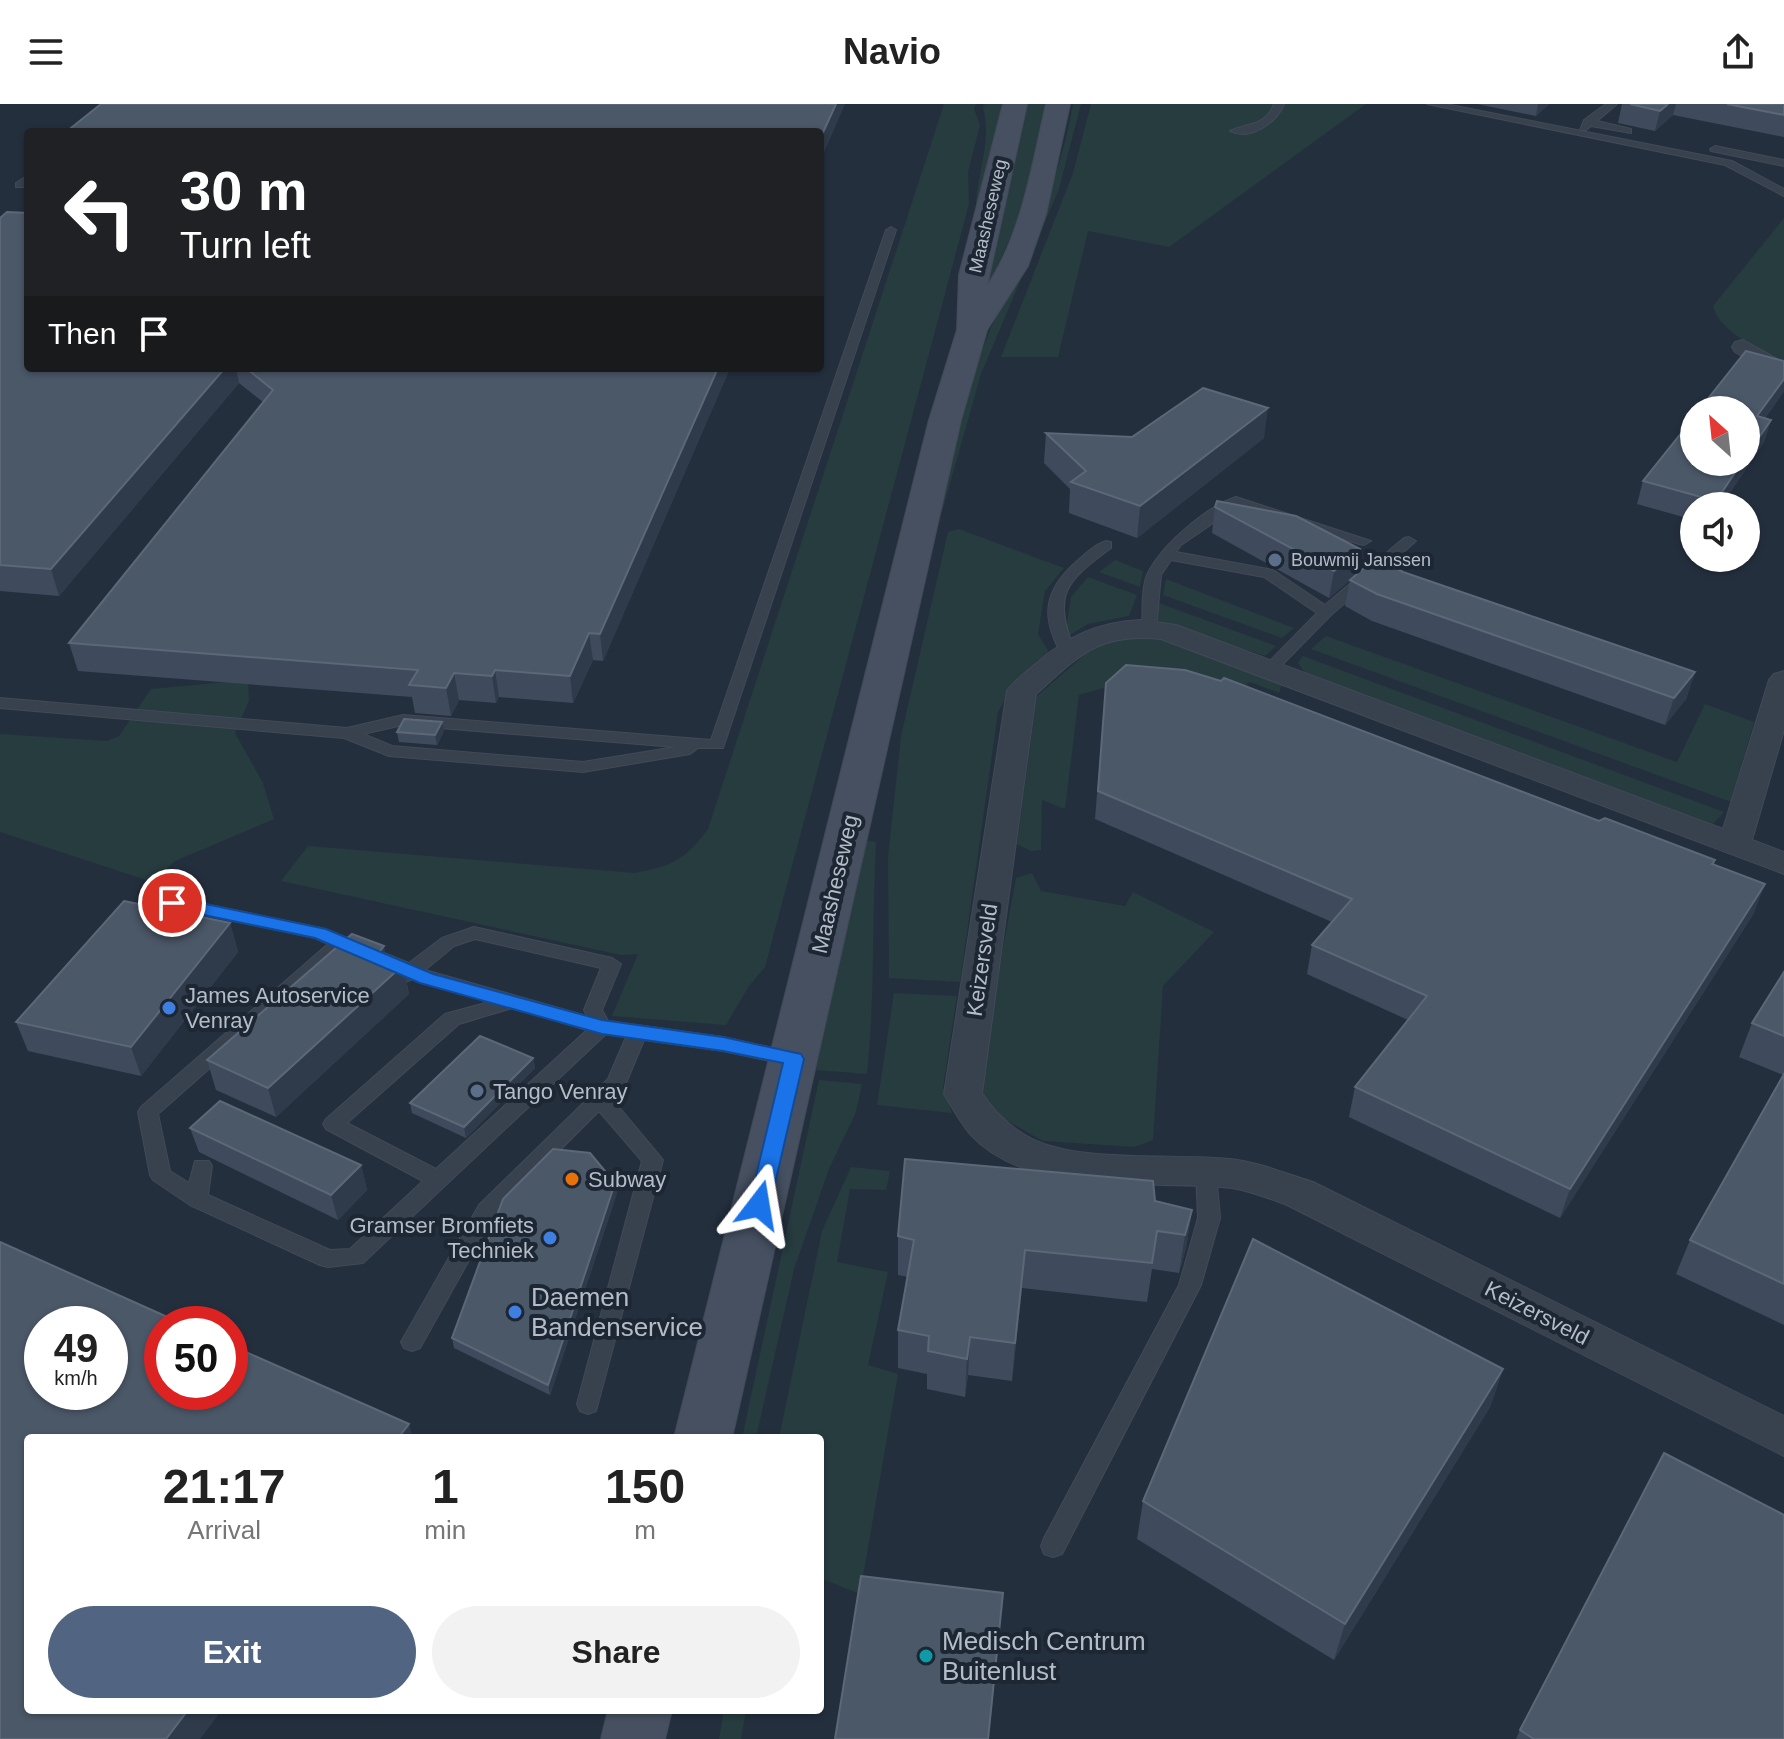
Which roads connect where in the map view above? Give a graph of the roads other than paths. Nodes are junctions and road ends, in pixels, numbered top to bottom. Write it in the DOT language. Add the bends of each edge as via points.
graph roads {
  1 [pos="1015,104"];
  2 [pos="1058,104"];
  3 [pos="1279,104"];
  4 [pos="1432,104"];
  5 [pos="1612,104"];
  6 [pos="1587,122"];
  7 [pos="1235,131"];
  8 [pos="1579,133"];
  9 [pos="1783,163"];
  10 [pos="1784,193"];
  11 [pos="891,230"];
  12 [pos="972,330"];
  13 [pos="1743,347"];
  14 [pos="1784,373"];
  15 [pos="1364,541"];
  16 [pos="1409,541"];
  17 [pos="1106,545"];
  18 [pos="1167,555"];
  19 [pos="1326,612"];
  20 [pos="1149,628"];
  21 [pos="1067,652"];
  22 [pos="1271,668"];
  23 [pos="1784,680"];
  24 [pos="0,703"];
  25 [pos="347,733"];
  26 [pos="717,745"];
  27 [pos="1734,845"];
  28 [pos="1784,864"];
  29 [pos="172,903"];
  30 [pos="341,942"];
  31 [pos="404,976"];
  32 [pos="511,1002"];
  33 [pos="602,1027"];
  34 [pos="638,1032"];
  35 [pos="794,1059"];
  36 [pos="600,1099"];
  37 [pos="202,1166"];
  38 [pos="1206,1172"];
  39 [pos="438,1180"];
  40 [pos="197,1199"];
  41 [pos="412,1342"];
  42 [pos="588,1404"];
  43 [pos="704,1434"];
  44 [pos="1784,1437"];
  45 [pos="1053,1546"];
  46 [pos="639,1714"];
  47 [pos="633,1739"];
  1 -- 12 [label="main road, Maasheseweg" via="973,275"];
  2 -- 12 [label="main road, Maasheseweg" via="1033,214 1014,266"];
  3 -- 7 [label="lane" via="1270,121"];
  4 -- 8 [label="lane"];
  5 -- 6 [label="lane"];
  6 -- 8 [label="lane"];
  6 -- 9 [label="lane"];
  8 -- 10 [label="lane" via="1728,163"];
  11 -- 26 [label="lane"];
  12 -- 35 [label="main road, Maasheseweg" via="945,420"];
  13 -- 14 [label="street"];
  15 -- 18 [label="lane" via="1236,501 1176,542"];
  16 -- 19 [label="lane"];
  17 -- 21 [label="lane" via="1077,567 1054,603"];
  18 -- 19 [label="lane" via="1268,573"];
  18 -- 20 [label="lane" via="1154,575"];
  19 -- 22 [label="lane"];
  20 -- 21 [label="street, Keizersveld" via="1093,633"];
  20 -- 22 [label="street, Keizersveld"];
  21 -- 38 [label="street, Keizersveld" via="1022,691 963,1094 991,1134 1028,1155 1074,1164"];
  22 -- 27 [label="street, Keizersveld"];
  23 -- 27 [label="street"];
  24 -- 25 [label="lane"];
  25 -- 26 [label="lane" via="403,720"];
  25 -- 26 [label="lane" via="389,751 583,767"];
  27 -- 28 [label="street, Keizersveld"];
  29 -- 30 [label="lane"];
  30 -- 31 [label="lane"];
  30 -- 40 [label="lane" via="148,1112 160,1175"];
  31 -- 32 [label="lane"];
  31 -- 33 [label="lane" via="448,942 474,933 612,964 593,1010"];
  32 -- 33 [label="lane"];
  32 -- 39 [label="lane" via="452,1019 333,1124"];
  33 -- 34 [label="lane"];
  33 -- 39 [label="lane"];
  34 -- 35 [label="lane"];
  34 -- 36 [label="lane" via="616,1083"];
  35 -- 43 [label="main road, Maasheseweg"];
  36 -- 41 [label="lane" via="486,1211"];
  36 -- 42 [label="lane" via="653,1160"];
  37 -- 40 [label="lane"];
  38 -- 44 [label="street, Keizersveld" via="1235,1174 1299,1193"];
  38 -- 45 [label="lane" via="1209,1218 1190,1285"];
  39 -- 40 [label="lane" via="355,1257 328,1259"];
  46 -- 47 [label="main road"];
}
